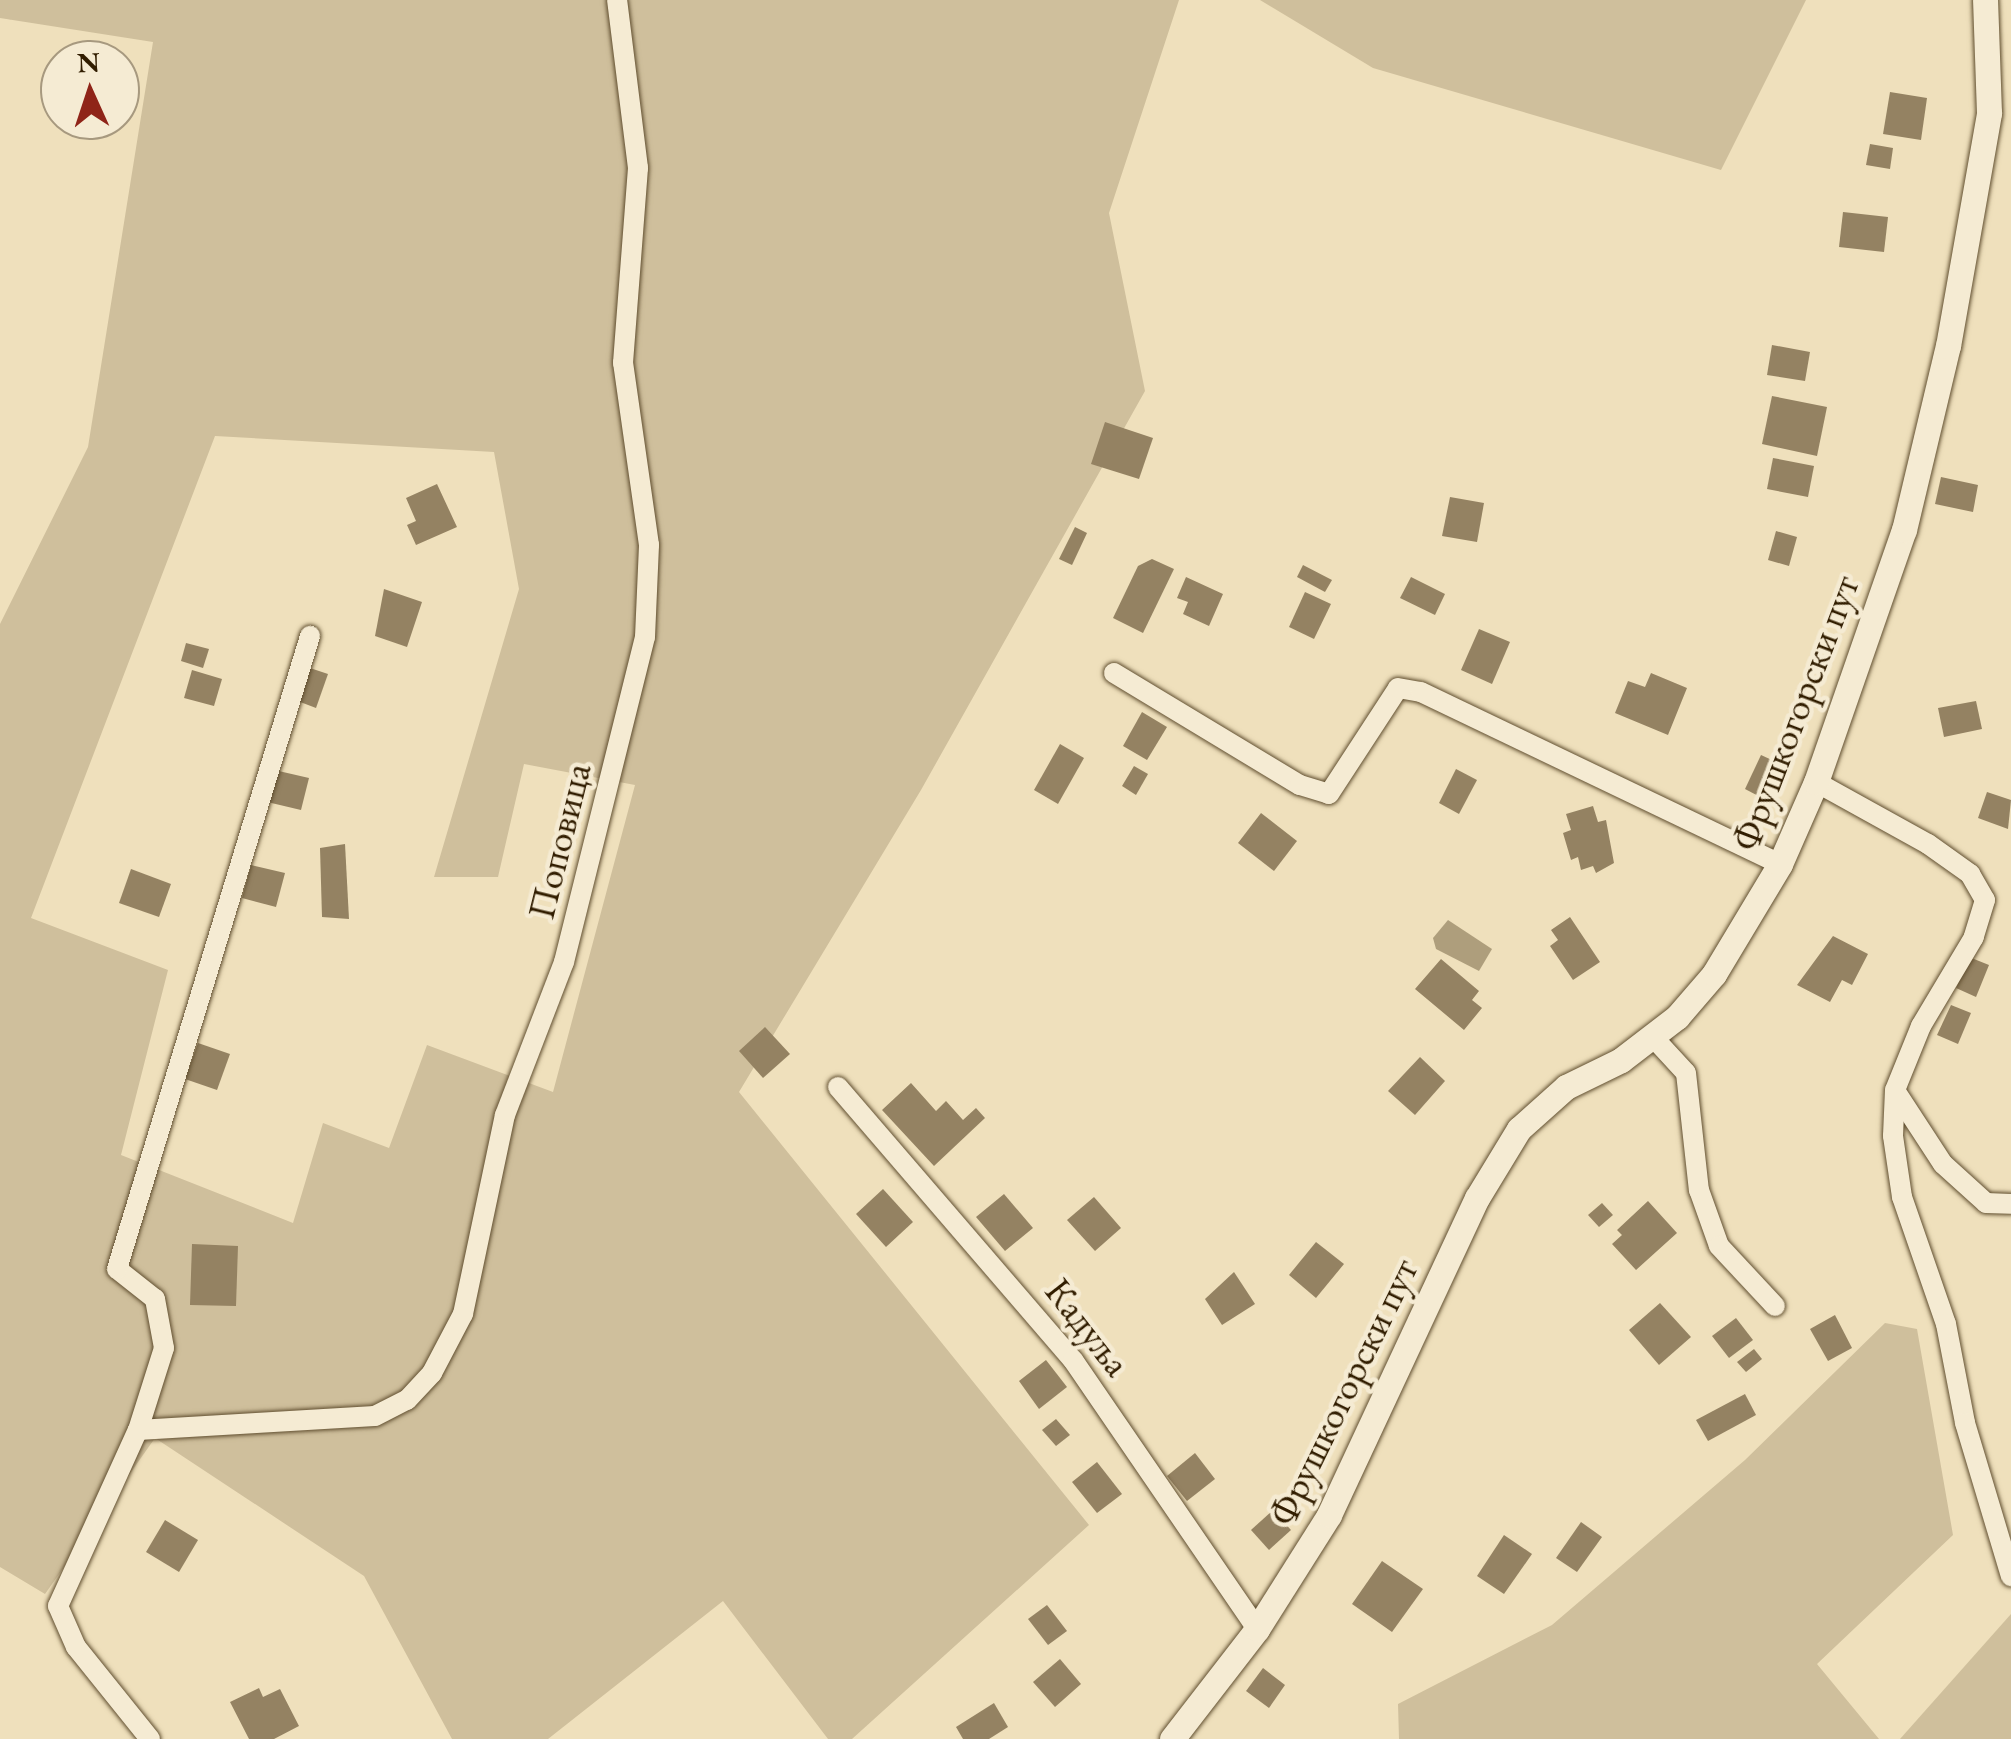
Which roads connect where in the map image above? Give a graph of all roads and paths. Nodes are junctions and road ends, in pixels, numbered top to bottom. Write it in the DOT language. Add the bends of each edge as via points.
graph roads {
  1 [pos="618,0"];
  2 [pos="1985,0"];
  3 [pos="310,636"];
  4 [pos="1114,673"];
  5 [pos="1816,782"];
  6 [pos="1780,864"];
  7 [pos="1652,1036"];
  8 [pos="838,1088"];
  9 [pos="1895,1090"];
  10 [pos="2011,1204"];
  11 [pos="1775,1306"];
  12 [pos="138,1430"];
  13 [pos="2011,1576"];
  14 [pos="1258,1629"];
  15 [pos="150,1739"];
  16 [pos="1172,1739"];
  1 -- 12 [label="street, Поповица" via="638,168 624,363 649,545 645,637 564,962 505,1115 463,1314 432,1372 407,1400 375,1416"];
  2 -- 5 [label="street, Фрушкогорски пут" via="1989,113 1948,346 1904,530"];
  3 -- 12 [label="street" via="117,1269 155,1299 164,1348"];
  4 -- 6 [label="street" via="1300,784 1328,794 1398,688 1421,692"];
  5 -- 6 [label="street, Фрушкогорски пут"];
  5 -- 9 [label="street" via="1928,844 1970,874 1985,900 1974,937 1921,1026"];
  6 -- 7 [label="street, Фрушкогорски пут" via="1714,974"];
  7 -- 11 [label="street" via="1686,1074 1698,1190 1719,1246"];
  7 -- 14 [label="street, Фрушкогорски пут" via="1566,1087 1519,1129 1477,1198 1329,1516"];
  8 -- 14 [label="street, Кадуља" via="1073,1360"];
  9 -- 10 [label="street" via="1943,1164 1986,1203"];
  9 -- 13 [label="street" via="1902,1197 1946,1324 1965,1424"];
  12 -- 15 [label="street" via="58,1606 76,1647"];
  14 -- 16 [label="street, Фрушкогорски пут"];
}
